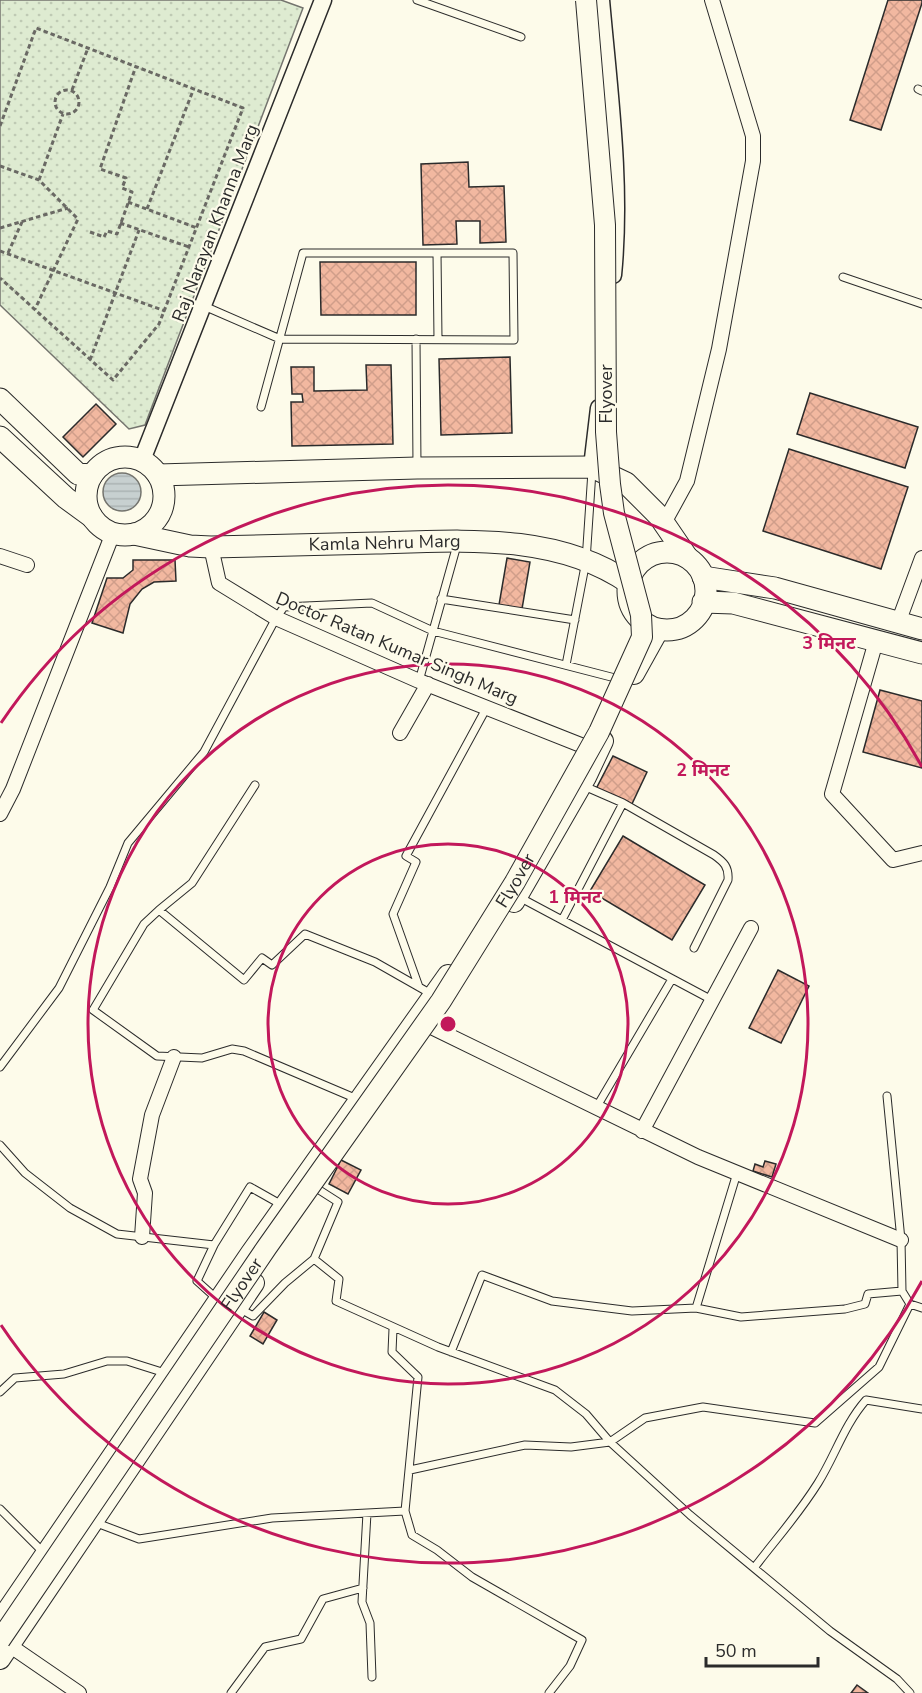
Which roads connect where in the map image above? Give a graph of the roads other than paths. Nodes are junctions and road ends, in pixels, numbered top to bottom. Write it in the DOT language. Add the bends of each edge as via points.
graph roads {
  1 [pos="323,0"];
  2 [pos="417,0"];
  3 [pos="586,0"];
  4 [pos="601,0"];
  5 [pos="712,0"];
  6 [pos="521,37"];
  7 [pos="437,253"];
  8 [pos="843,277"];
  9 [pos="922,304"];
  10 [pos="204,306"];
  11 [pos="280,339"];
  12 [pos="417,339"];
  13 [pos="438,339"];
  14 [pos="0,399"];
  15 [pos="261,407"];
  16 [pos="3,447"];
  17 [pos="142,460"];
  18 [pos="592,467"];
  19 [pos="417,468"];
  20 [pos="92,475"];
  21 [pos="158,475"];
  22 [pos="92,517"];
  23 [pos="664,523"];
  24 [pos="112,533"];
  25 [pos="134,534"];
  26 [pos="458,541"];
  27 [pos="211,547"];
  28 [pos="0,556"];
  29 [pos="687,557"];
  30 [pos="922,558"];
  31 [pos="586,561"];
  32 [pos="27,565"];
  33 [pos="704,577"];
  34 [pos="629,583"];
  35 [pos="441,599"];
  36 [pos="703,602"];
  37 [pos="634,612"];
  38 [pos="276,618"];
  39 [pos="575,620"];
  40 [pos="898,622"];
  41 [pos="659,629"];
  42 [pos="922,629"];
  43 [pos="433,631"];
  44 [pos="876,641"];
  45 [pos="922,653"];
  46 [pos="566,665"];
  47 [pos="615,678"];
  48 [pos="423,682"];
  49 [pos="487,707"];
  50 [pos="399,733"];
  51 [pos="590,750"];
  52 [pos="582,784"];
  53 [pos="255,785"];
  54 [pos="623,803"];
  55 [pos="0,814"];
  56 [pos="922,853"];
  57 [pos="517,896"];
  58 [pos="159,910"];
  59 [pos="562,920"];
  60 [pos="752,928"];
  61 [pos="694,948"];
  62 [pos="672,979"];
  63 [pos="433,995"];
  64 [pos="712,1000"];
  65 [pos="424,1023"];
  66 [pos="174,1057"];
  67 [pos="0,1067"];
  68 [pos="888,1096"];
  69 [pos="359,1100"];
  70 [pos="596,1108"];
  71 [pos="642,1131"];
  72 [pos="0,1145"];
  73 [pos="737,1173"];
  74 [pos="310,1184"];
  75 [pos="292,1211"];
  76 [pos="142,1237"];
  77 [pos="901,1240"];
  78 [pos="214,1245"];
  79 [pos="314,1259"];
  80 [pos="902,1291"];
  81 [pos="219,1300"];
  82 [pos="910,1304"];
  83 [pos="238,1307"];
  84 [pos="696,1308"];
  85 [pos="922,1308"];
  86 [pos="393,1329"];
  87 [pos="451,1352"];
  88 [pos="168,1374"];
  89 [pos="0,1392"];
  90 [pos="922,1409"];
  91 [pos="610,1442"];
  92 [pos="410,1470"];
  93 [pos="0,1509"];
  94 [pos="405,1510"];
  95 [pos="367,1513"];
  96 [pos="94,1522"];
  97 [pos="45,1554"];
  98 [pos="754,1568"];
  99 [pos="363,1588"];
  100 [pos="0,1621"];
  101 [pos="3,1648"];
  102 [pos="372,1677"];
  103 [pos="79,1693"];
  104 [pos="231,1693"];
  105 [pos="549,1693"];
  106 [pos="910,1693"];
  1 -- 10 [label="street, Raj Narayan Khanna Marg"];
  2 -- 6 [label="lane"];
  3 -- 101 [label="main road, Flyover, bridge" via="605,225 610,484 641,615 642,637 599,732 441,1001 260,1257"];
  4 -- 18 [label="street" via="612,126 616,240"];
  5 -- 23 [label="street" via="753,135 753,161 719,349 687,481"];
  7 -- 11 [label="lane" via="303,253"];
  7 -- 13 [label="lane"];
  7 -- 13 [label="lane" via="513,253 514,329 514,340"];
  8 -- 9 [label="lane"];
  10 -- 11 [label="lane"];
  10 -- 17 [label="street, Raj Narayan Khanna Marg"];
  11 -- 12 [label="lane"];
  11 -- 15 [label="lane"];
  12 -- 13 [label="lane"];
  12 -- 19 [label="lane"];
  14 -- 20 [label="main road" via="78,474"];
  16 -- 22 [label="main road"];
  17 -- 20 [label="main road" via="120,458 104,464"];
  17 -- 21 [label="main road"];
  18 -- 19 [label="main road"];
  18 -- 23 [label="main road" via="626,483"];
  18 -- 31 [label="lane"];
  19 -- 21 [label="main road"];
  20 -- 22 [label="main road" via="87,503"];
  21 -- 25 [label="main road" via="164,488 161,511 146,529"];
  22 -- 24 [label="main road"];
  23 -- 29 [label="main road"];
  24 -- 25 [label="main road"];
  24 -- 55 [label="street"];
  25 -- 27 [label="main road, Kamla Nehru Marg"];
  26 -- 27 [label="main road, Kamla Nehru Marg"];
  26 -- 31 [label="main road, Kamla Nehru Marg" via="509,541"];
  26 -- 35 [label="lane"];
  27 -- 38 [label="street, Doctor Ratan Kumar Singh Marg" via="219,583"];
  28 -- 32 [label="street"];
  29 -- 33 [label="main road"];
  29 -- 34 [label="main road" via="662,552 646,558 634,570"];
  30 -- 40 [label="street"];
  31 -- 34 [label="main road, Kamla Nehru Marg"];
  31 -- 39 [label="lane"];
  33 -- 36 [label="main road"];
  33 -- 40 [label="main road" via="775,588"];
  34 -- 37 [label="main road" via="628,598"];
  35 -- 39 [label="lane"];
  35 -- 43 [label="lane"];
  36 -- 41 [label="main road" via="699,614 688,624"];
  36 -- 44 [label="main road" via="733,603"];
  37 -- 41 [label="main road"];
  37 -- 47 [label="main road" via="633,636"];
  38 -- 43 [label="lane" via="284,607 372,603"];
  38 -- 48 [label="street, Doctor Ratan Kumar Singh Marg"];
  38 -- 67 [label="lane" via="204,752 128,843 59,988"];
  39 -- 46 [label="lane"];
  40 -- 42 [label="main road"];
  41 -- 51 [label="main road"];
  43 -- 46 [label="lane"];
  43 -- 48 [label="lane"];
  44 -- 45 [label="main road"];
  44 -- 56 [label="street" via="832,794 893,860"];
  46 -- 47 [label="lane"];
  47 -- 51 [label="main road"];
  48 -- 49 [label="street, Doctor Ratan Kumar Singh Marg"];
  48 -- 50 [label="street"];
  49 -- 51 [label="street, Doctor Ratan Kumar Singh Marg"];
  49 -- 63 [label="lane" via="406,856 416,862 393,914"];
  51 -- 52 [label="main road"];
  51 -- 63 [label="main road"];
  52 -- 54 [label="lane"];
  52 -- 57 [label="main road"];
  53 -- 58 [label="lane" via="192,883"];
  54 -- 59 [label="lane"];
  54 -- 61 [label="lane" via="714,855 729,870 728,880"];
  57 -- 59 [label="lane"];
  57 -- 63 [label="main road"];
  58 -- 63 [label="lane" via="244,980 262,958 272,965 305,934 375,962"];
  58 -- 66 [label="lane" via="144,924 93,1010 157,1056"];
  59 -- 62 [label="lane"];
  60 -- 64 [label="street"];
  62 -- 64 [label="lane"];
  62 -- 70 [label="lane"];
  63 -- 65 [label="main road"];
  64 -- 71 [label="street"];
  65 -- 69 [label="main road"];
  65 -- 70 [label="street"];
  65 -- 74 [label="main road"];
  66 -- 69 [label="lane" via="202,1058 232,1049 244,1051"];
  66 -- 76 [label="street" via="152,1115 140,1179 145,1193"];
  68 -- 77 [label="lane"];
  69 -- 74 [label="main road"];
  70 -- 71 [label="street"];
  71 -- 73 [label="street"];
  72 -- 76 [label="lane" via="25,1173 70,1208 117,1234"];
  73 -- 77 [label="street"];
  73 -- 84 [label="lane"];
  74 -- 75 [label="main road"];
  74 -- 79 [label="lane" via="338,1202"];
  75 -- 78 [label="lane" via="250,1187"];
  75 -- 81 [label="main road"];
  75 -- 83 [label="main road"];
  76 -- 78 [label="lane"];
  77 -- 80 [label="lane"];
  78 -- 81 [label="lane" via="197,1281"];
  79 -- 83 [label="lane" via="253,1316"];
  79 -- 86 [label="lane" via="339,1279 336,1301"];
  80 -- 82 [label="lane"];
  80 -- 84 [label="lane" via="868,1294 865,1304 845,1309 741,1317"];
  81 -- 88 [label="main road"];
  82 -- 85 [label="lane"];
  82 -- 91 [label="lane" via="879,1367 815,1423 704,1407 645,1418"];
  83 -- 96 [label="main road"];
  84 -- 87 [label="lane" via="632,1311 552,1301 482,1275"];
  86 -- 87 [label="lane"];
  86 -- 92 [label="lane" via="392,1352 418,1377"];
  87 -- 91 [label="lane" via="555,1389 586,1414"];
  88 -- 89 [label="lane" via="127,1361 107,1361 64,1374 15,1378"];
  88 -- 97 [label="main road"];
  90 -- 98 [label="lane" via="866,1400 854,1414 810,1496"];
  91 -- 92 [label="lane" via="571,1447 525,1445"];
  91 -- 98 [label="lane"];
  92 -- 94 [label="lane"];
  93 -- 97 [label="lane"];
  94 -- 95 [label="lane"];
  94 -- 105 [label="lane" via="412,1535 472,1577 582,1640 570,1666"];
  95 -- 96 [label="lane" via="272,1518 139,1539"];
  95 -- 99 [label="lane"];
  96 -- 101 [label="main road"];
  97 -- 100 [label="main road"];
  98 -- 106 [label="lane"];
  99 -- 102 [label="lane" via="362,1602 370,1623"];
  99 -- 104 [label="lane" via="323,1599 302,1639 265,1647"];
  101 -- 103 [label="street"];
}
